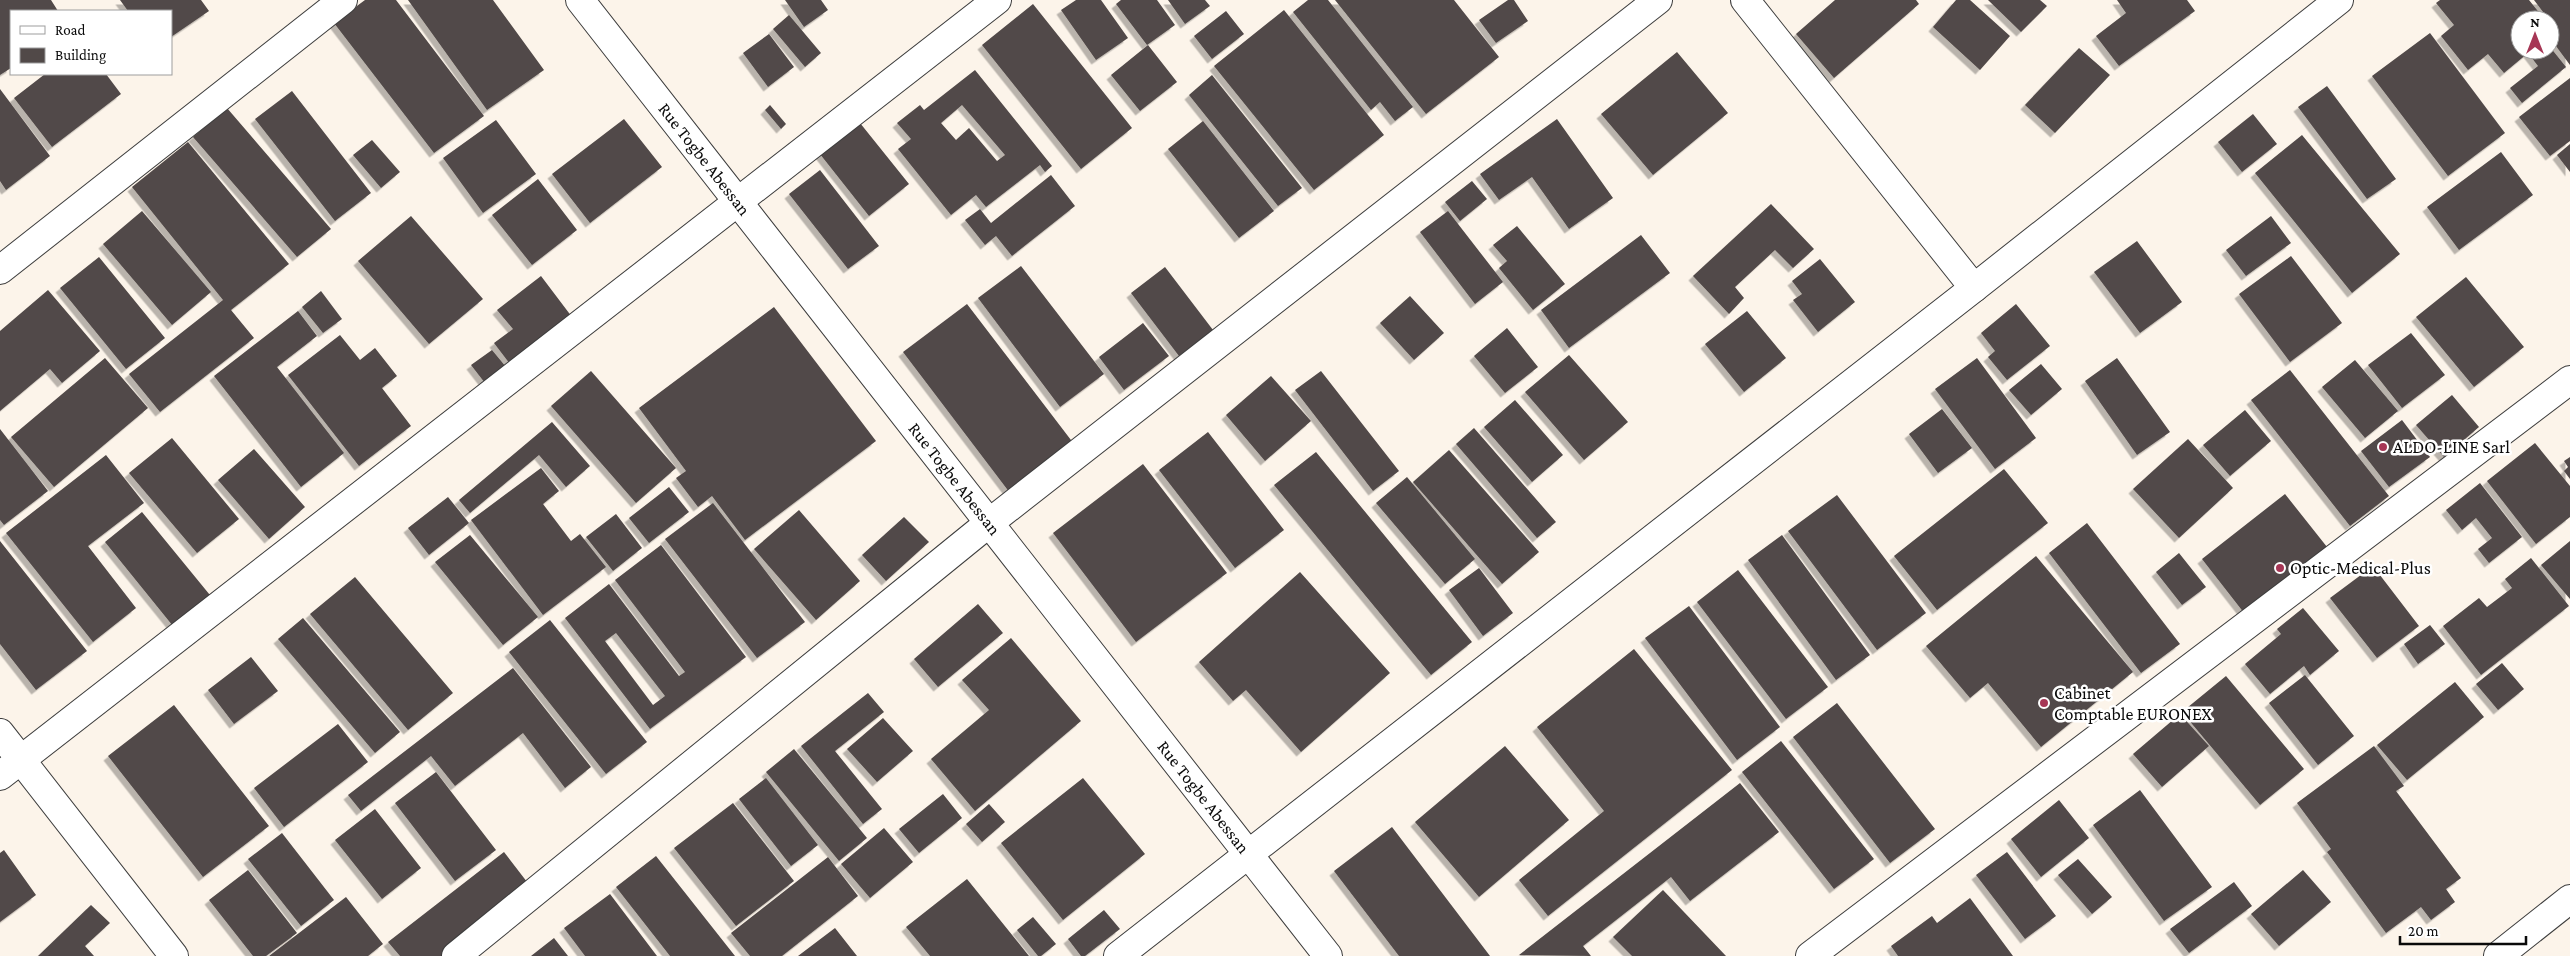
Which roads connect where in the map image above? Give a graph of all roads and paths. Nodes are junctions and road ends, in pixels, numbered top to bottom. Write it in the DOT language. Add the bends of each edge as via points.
graph roads {
  1 [pos="343,0"];
  2 [pos="580,0"];
  3 [pos="997,0"];
  4 [pos="1658,0"];
  5 [pos="1745,0"];
  6 [pos="2339,0"];
  7 [pos="738,202"];
  8 [pos="0,270"];
  9 [pos="1974,288"];
  10 [pos="2570,380"];
  11 [pos="989,523"];
  12 [pos="0,733"];
  13 [pos="10,768"];
  14 [pos="1249,855"];
  15 [pos="2570,899"];
  16 [pos="174,956"];
  17 [pos="456,956"];
  18 [pos="1118,956"];
  19 [pos="1328,956"];
  20 [pos="1810,956"];
  21 [pos="2498,956"];
  1 -- 8 [label="street"];
  2 -- 7 [label="street, Rue Togbe Abessan"];
  3 -- 7 [label="street"];
  4 -- 11 [label="street"];
  5 -- 9 [label="street"];
  6 -- 9 [label="street"];
  7 -- 11 [label="street, Rue Togbe Abessan"];
  7 -- 13 [label="street"];
  9 -- 14 [label="street"];
  10 -- 20 [label="street"];
  11 -- 14 [label="street, Rue Togbe Abessan"];
  11 -- 17 [label="street"];
  12 -- 13 [label="street"];
  13 -- 16 [label="street"];
  14 -- 18 [label="street"];
  14 -- 19 [label="street, Rue Togbe Abessan"];
  15 -- 21 [label="street"];
}
